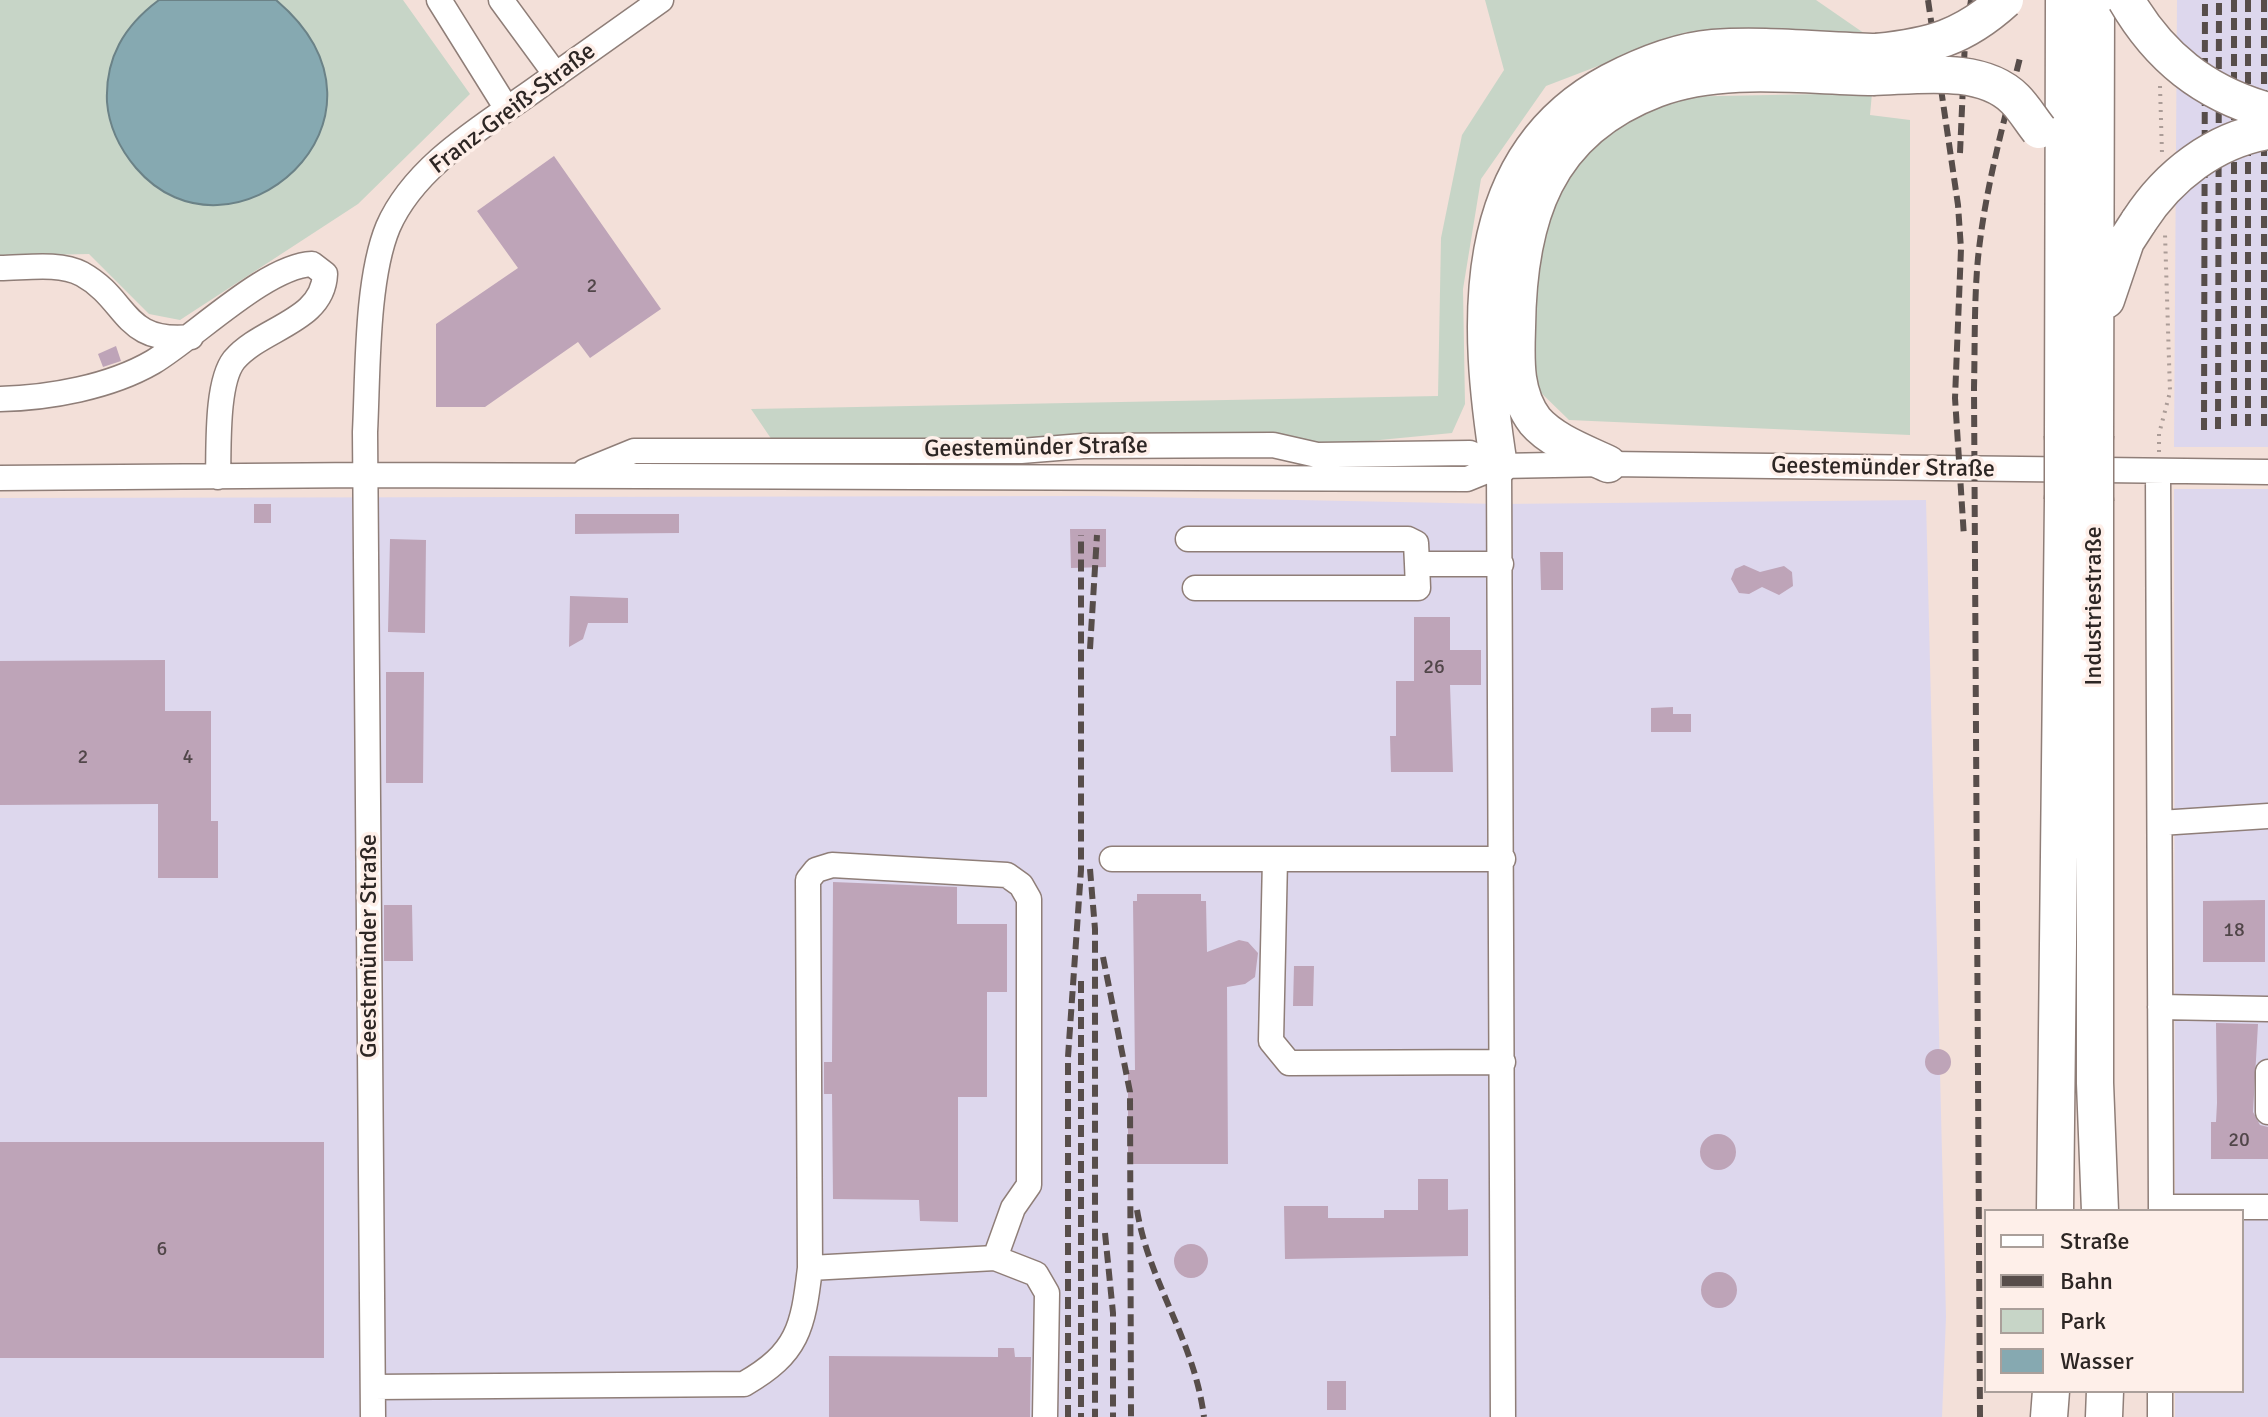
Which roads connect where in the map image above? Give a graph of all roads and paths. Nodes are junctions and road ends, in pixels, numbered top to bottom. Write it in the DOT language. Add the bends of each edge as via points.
graph roads {
  1 [pos="439,0"];
  2 [pos="501,0"];
  3 [pos="661,0"];
  4 [pos="2005,0"];
  5 [pos="2064,0"];
  6 [pos="2096,0"];
  7 [pos="2126,0"];
  8 [pos="1875,64"];
  9 [pos="556,75"];
  10 [pos="2160,76"];
  11 [pos="507,109"];
  12 [pos="2268,111"];
  13 [pos="2268,131"];
  14 [pos="2162,155"];
  15 [pos="2152,220"];
  16 [pos="0,268"];
  17 [pos="2062,326"];
  18 [pos="147,335"];
  19 [pos="191,337"];
  20 [pos="2095,344"];
  21 [pos="152,363"];
  22 [pos="1516,381"];
  23 [pos="0,399"];
  24 [pos="2079,436"];
  25 [pos="1608,464"];
  26 [pos="1499,466"];
  27 [pos="2158,472"];
  28 [pos="2268,472"];
  29 [pos="366,475"];
  30 [pos="573,476"];
  31 [pos="218,477"];
  32 [pos="0,478"];
  33 [pos="2079,500"];
  34 [pos="1188,539"];
  35 [pos="1417,564"];
  36 [pos="1501,564"];
  37 [pos="1195,588"];
  38 [pos="2268,816"];
  39 [pos="2160,823"];
  40 [pos="1112,859"];
  41 [pos="1275,859"];
  42 [pos="1503,859"];
  43 [pos="2160,1007"];
  44 [pos="2268,1009"];
  45 [pos="1503,1062"];
  46 [pos="2268,1072"];
  47 [pos="2268,1112"];
  48 [pos="2268,1207"];
  49 [pos="2055,1209"];
  50 [pos="2100,1209"];
  51 [pos="2161,1209"];
  52 [pos="995,1258"];
  53 [pos="810,1268"];
  54 [pos="374,1387"];
  55 [pos="2051,1393"];
  56 [pos="2105,1393"];
  57 [pos="2160,1393"];
  58 [pos="373,1417"];
  59 [pos="1045,1417"];
  60 [pos="1503,1417"];
  61 [pos="2049,1417"];
  62 [pos="2104,1417"];
  63 [pos="2160,1417"];
  1 -- 11 [label="street"];
  2 -- 9 [label="street"];
  3 -- 9 [label="street, Franz-Greiß-Straße"];
  4 -- 8 [label="highway, bridge" via="1984,19 1928,47"];
  5 -- 17 [label="highway, Industriestraße"];
  6 -- 20 [label="highway, Industriestraße"];
  7 -- 12 [label="highway, bridge" via="2171,62 2216,93"];
  8 -- 17 [label="highway, bridge" via="1988,84 2014,97 2039,130"];
  8 -- 22 [label="highway" via="1712,75 1656,89 1600,119 1554,166 1529,215 1517,275"];
  8 -- 26 [label="highway" via="1712,48 1645,64 1582,97 1528,151 1501,207 1490,263 1487,389"];
  9 -- 11 [label="street, Franz-Greiß-Straße"];
  10 -- 14 [label="path"];
  11 -- 29 [label="street, Franz-Greiß-Straße" via="431,168 405,196 387,229 368,357"];
  13 -- 15 [label="highway, bridge" via="2228,142 2200,158 2152,201"];
  15 -- 20 [label="highway" via="2121,254"];
  15 -- 27 [label="path" via="2170,392 2159,434"];
  16 -- 18 [label="street" via="56,267 81,274"];
  17 -- 24 [label="highway, Industriestraße"];
  18 -- 19 [label="street"];
  18 -- 21 [label="street"];
  19 -- 21 [label="street"];
  19 -- 31 [label="street" via="295,264 312,264 325,274 324,292 311,308 264,335 233,361 222,392"];
  20 -- 24 [label="highway, Industriestraße"];
  21 -- 23 [label="street" via="124,376 32,398"];
  22 -- 25 [label="highway" via="1536,421 1565,443"];
  22 -- 26 [label="highway"];
  24 -- 33 [label="highway, Industriestraße, bridge"];
  25 -- 26 [label="street, Geestemünder Straße"];
  25 -- 27 [label="street, Geestemünder Straße"];
  26 -- 30 [label="street, Geestemünder Straße" via="1467,479"];
  26 -- 30 [label="street, Geestemünder Straße" via="1470,453 1317,455 1273,445 1083,446 1021,451 634,451"];
  26 -- 36 [label="street"];
  27 -- 28 [label="street, Geestemünder Straße"];
  27 -- 39 [label="street"];
  29 -- 30 [label="street, Geestemünder Straße"];
  29 -- 31 [label="street, Geestemünder Straße"];
  29 -- 54 [label="street, Geestemünder Straße"];
  31 -- 32 [label="street, Geestemünder Straße"];
  33 -- 49 [label="highway, Industriestraße"];
  33 -- 50 [label="highway, Industriestraße"];
  34 -- 35 [label="street" via="1408,539 1416,543"];
  35 -- 36 [label="street"];
  35 -- 37 [label="street" via="1418,588"];
  36 -- 42 [label="street"];
  38 -- 39 [label="street"];
  39 -- 43 [label="street"];
  40 -- 41 [label="street"];
  41 -- 42 [label="street"];
  41 -- 45 [label="street" via="1271,1041 1278,1054 1289,1063"];
  42 -- 45 [label="street"];
  43 -- 44 [label="street"];
  43 -- 51 [label="street"];
  45 -- 60 [label="street"];
  46 -- 47 [label="street"];
  48 -- 51 [label="street"];
  52 -- 53 [label="street"];
  52 -- 53 [label="street" via="1013,1208 1029,1185 1029,899 1007,875 832,865 816,870 808,880"];
  52 -- 59 [label="street" via="1036,1274 1047,1293"];
  53 -- 54 [label="street" via="804,1320 791,1346 774,1367 744,1384"];
  54 -- 58 [label="street, Geestemünder Straße"];
  55 -- 61 [label="highway"];
  56 -- 62 [label="highway"];
  57 -- 63 [label="street"];
}
